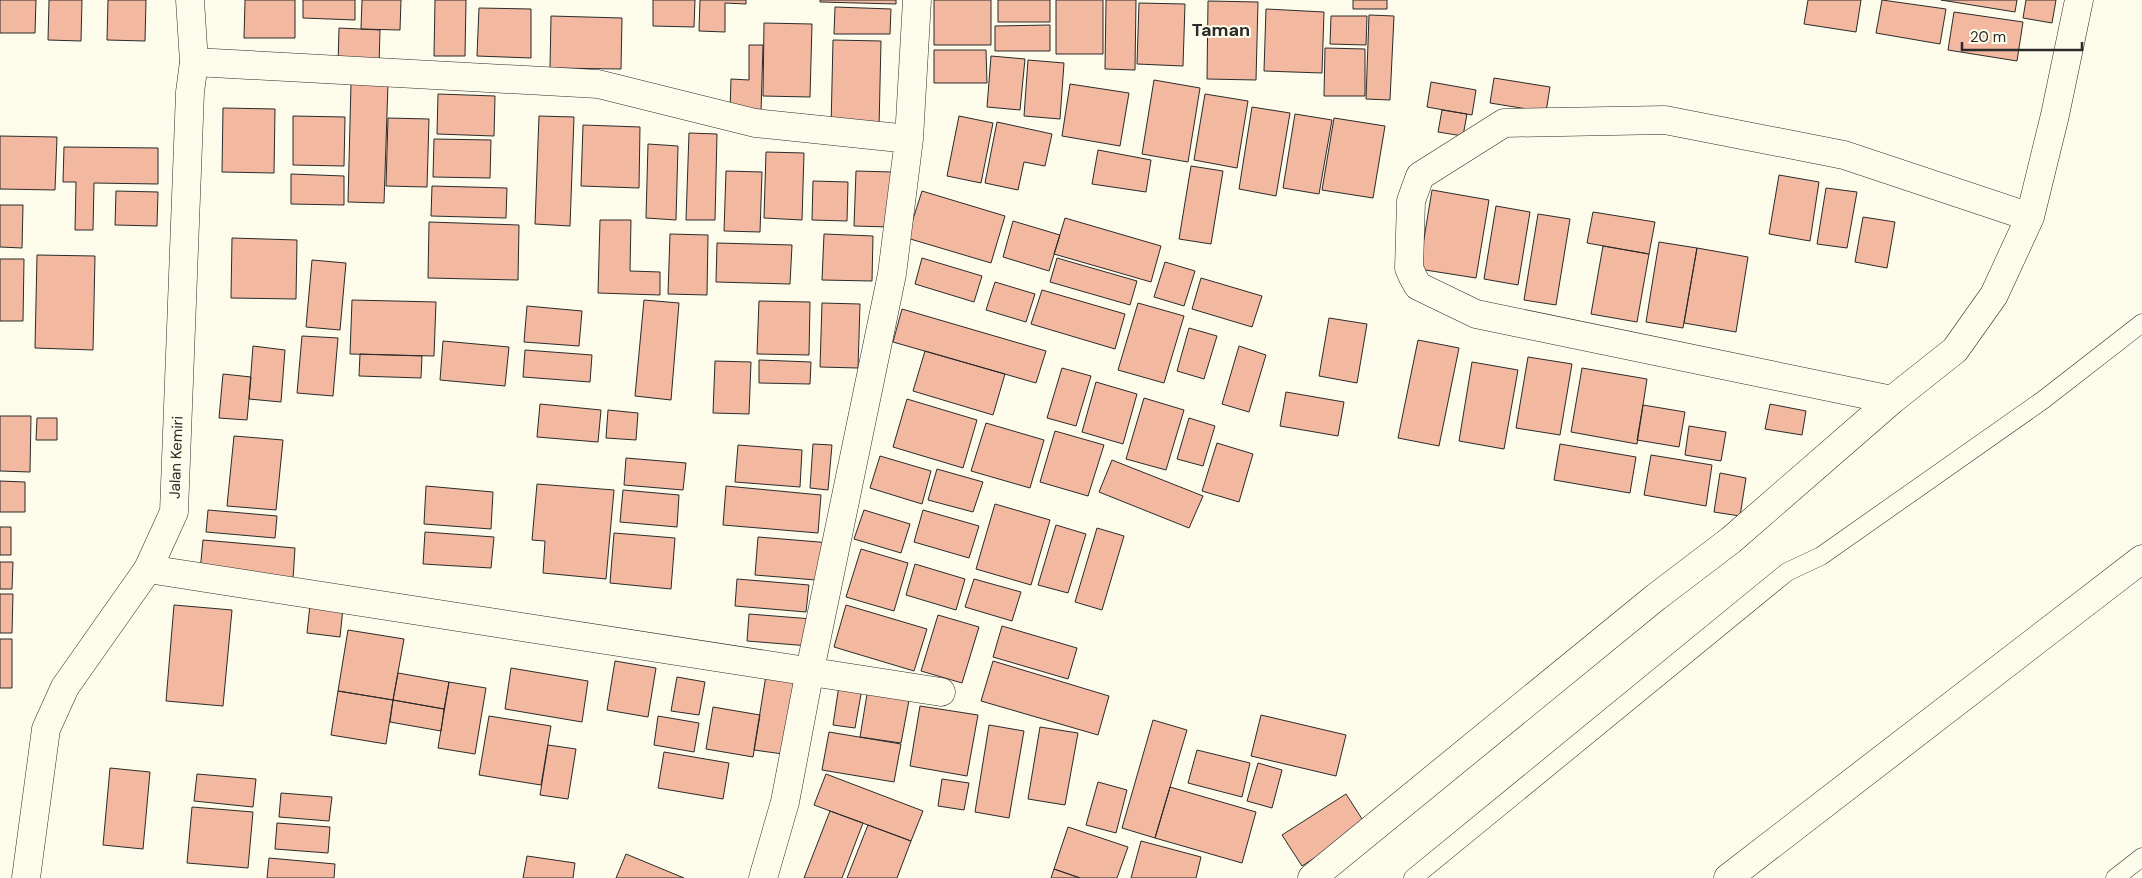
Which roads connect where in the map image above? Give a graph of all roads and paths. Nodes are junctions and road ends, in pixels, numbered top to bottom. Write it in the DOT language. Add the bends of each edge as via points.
graph roads {
  1 [pos="190,0"];
  2 [pos="917,0"];
  3 [pos="2080,0"];
  4 [pos="194,62"];
  5 [pos="909,139"];
  6 [pos="2030,217"];
  7 [pos="2142,323"];
  8 [pos="1892,400"];
  9 [pos="2142,560"];
  10 [pos="148,569"];
  11 [pos="810,670"];
  12 [pos="941,692"];
  13 [pos="2142,857"];
  14 [pos="26,878"];
  15 [pos="763,878"];
  16 [pos="1312,878"];
  17 [pos="1413,878"];
  18 [pos="1728,878"];
  19 [pos="2115,878"];
  1 -- 4 [label="street, Jalan Kemiri"];
  2 -- 5 [label="street"];
  3 -- 6 [label="street"];
  4 -- 5 [label="street" via="598,84 755,123"];
  4 -- 10 [label="street, Jalan Kemiri" via="190,92 174,512"];
  5 -- 11 [label="street" via="892,274"];
  6 -- 8 [label="street" via="1994,295 1955,350"];
  6 -- 8 [label="street" via="1844,155 1665,120 1504,123 1420,176 1411,201 1409,268 1418,286 1476,314"];
  7 -- 17 [label="lane" via="2035,406 1821,556 1787,572"];
  8 -- 16 [label="street" via="1731,540"];
  9 -- 18 [label="street"];
  10 -- 11 [label="street"];
  10 -- 14 [label="street, Jalan Kemiri" via="65,687 46,729"];
  11 -- 12 [label="street"];
  11 -- 15 [label="street" via="785,802"];
  13 -- 19 [label="lane"];
}
